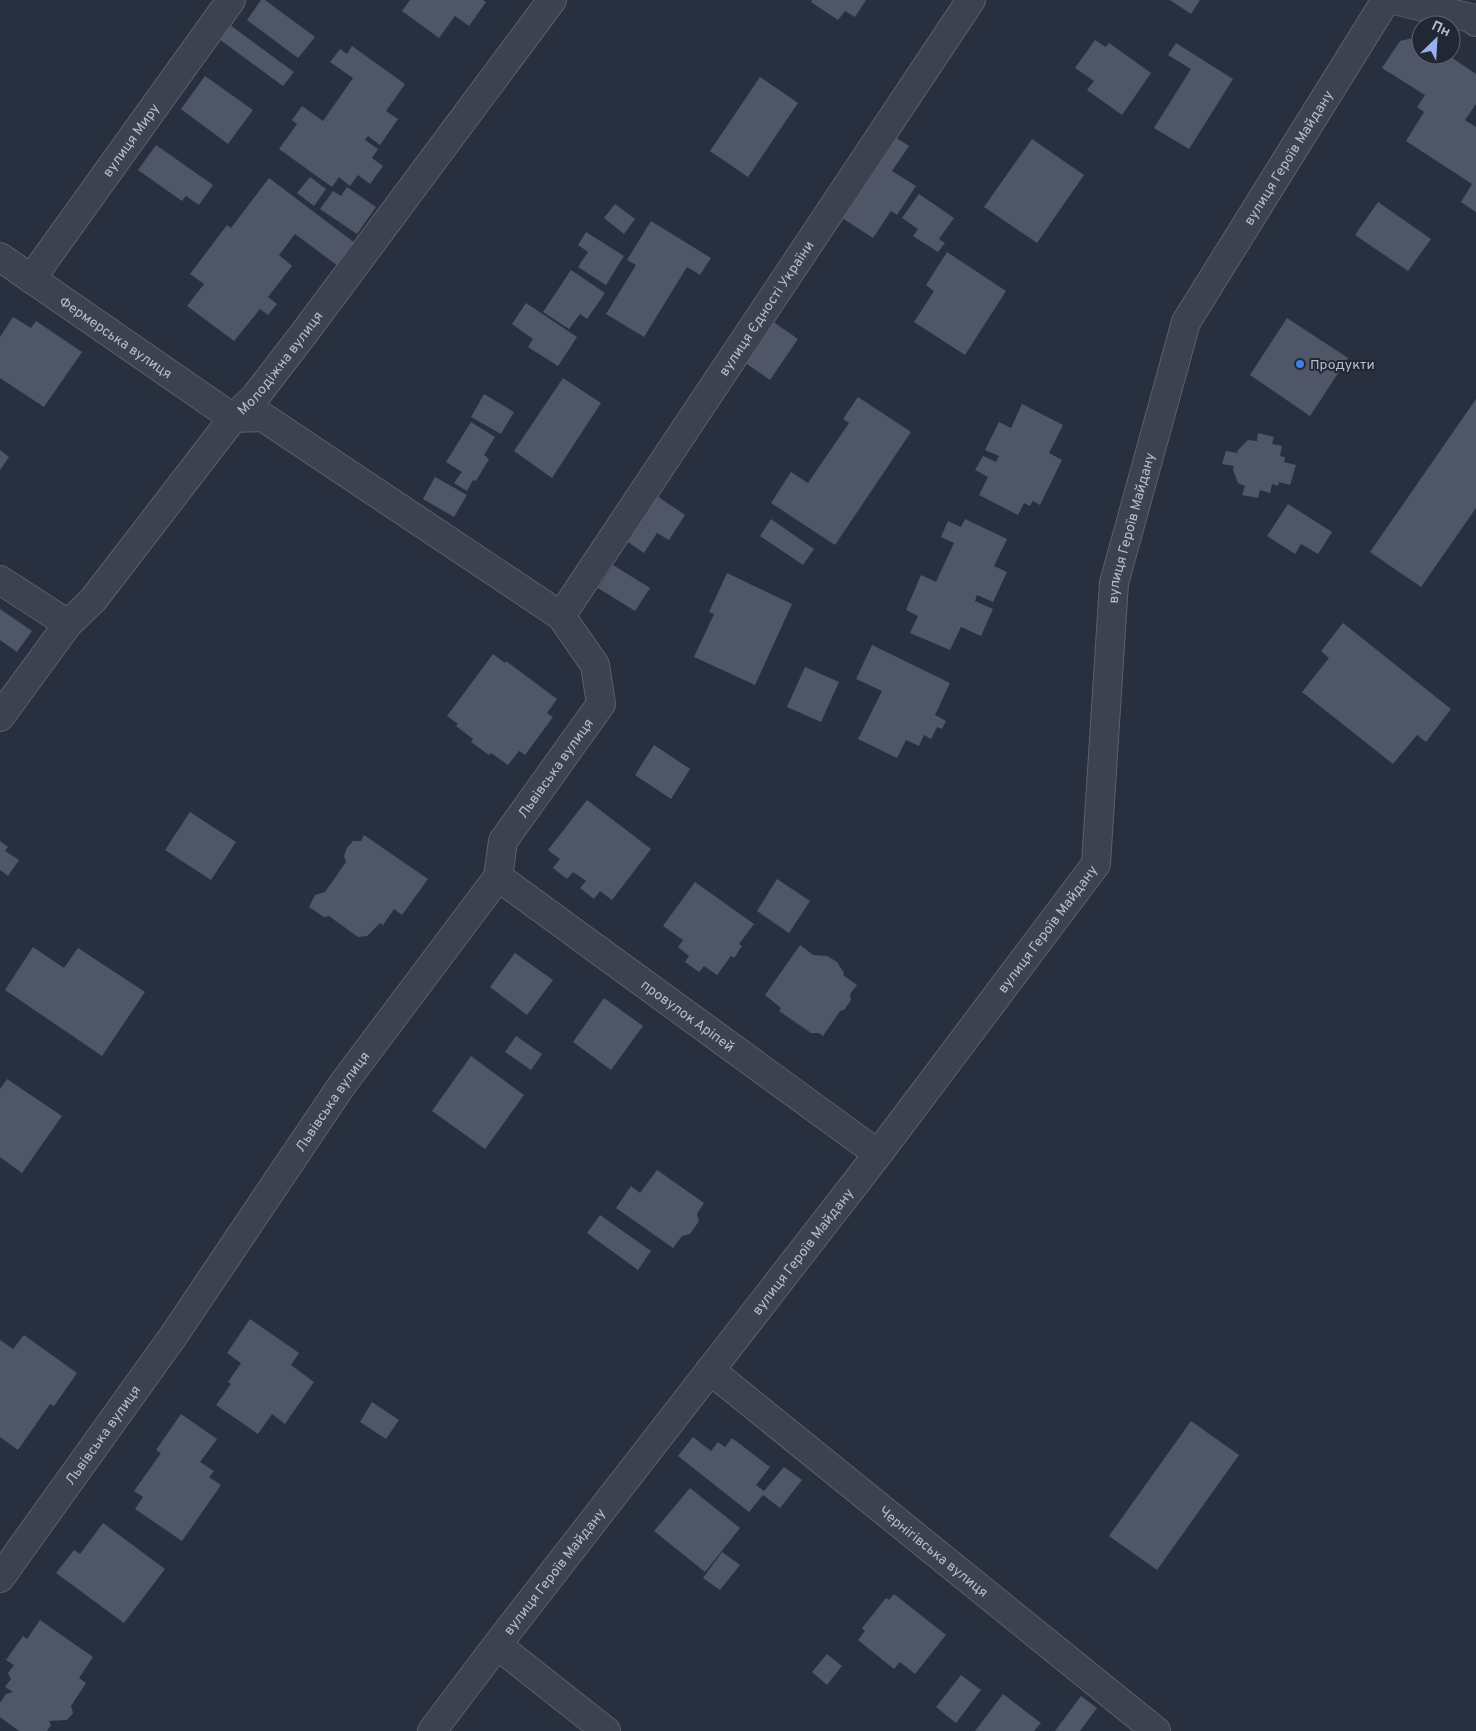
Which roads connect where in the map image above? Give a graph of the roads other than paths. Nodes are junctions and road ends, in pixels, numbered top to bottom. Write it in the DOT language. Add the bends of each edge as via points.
graph roads {
  1 [pos="230,0"];
  2 [pos="552,0"];
  3 [pos="971,0"];
  4 [pos="1386,0"];
  5 [pos="1394,0"];
  6 [pos="1476,22"];
  7 [pos="0,257"];
  8 [pos="31,279"];
  9 [pos="233,418"];
  10 [pos="0,580"];
  11 [pos="562,616"];
  12 [pos="68,624"];
  13 [pos="0,717"];
  14 [pos="498,877"];
  15 [pos="878,1154"];
  16 [pos="710,1370"];
  17 [pos="0,1578"];
  18 [pos="497,1644"];
  19 [pos="432,1731"];
  20 [pos="606,1731"];
  21 [pos="1156,1731"];
  1 -- 8 [label="street, вулиця Миру"];
  2 -- 9 [label="street, Молодіжна вулиця" via="305,332 255,396"];
  3 -- 11 [label="street, вулиця Єдності України"];
  4 -- 15 [label="street, вулиця Героїв Майдану" via="1186,322 1114,583 1096,864"];
  5 -- 6 [label="street" via="1471,18"];
  7 -- 8 [label="street, Фермерська вулиця"];
  8 -- 9 [label="street, Фермерська вулиця"];
  9 -- 11 [label="street" via="263,417"];
  9 -- 12 [label="street, Молодіжна вулиця" via="93,600"];
  10 -- 12 [label="street"];
  11 -- 14 [label="street, Львівська вулиця" via="595,665 601,704 503,841"];
  12 -- 13 [label="street, Молодіжна вулиця"];
  14 -- 15 [label="street, провулок Аріпей"];
  14 -- 17 [label="street, Львівська вулиця" via="342,1085 174,1335"];
  15 -- 16 [label="street, вулиця Героїв Майдану"];
  16 -- 18 [label="street, вулиця Героїв Майдану"];
  16 -- 21 [label="street, Чернігівська вулиця"];
  18 -- 19 [label="street, вулиця Героїв Майдану"];
  18 -- 20 [label="street"];
}
